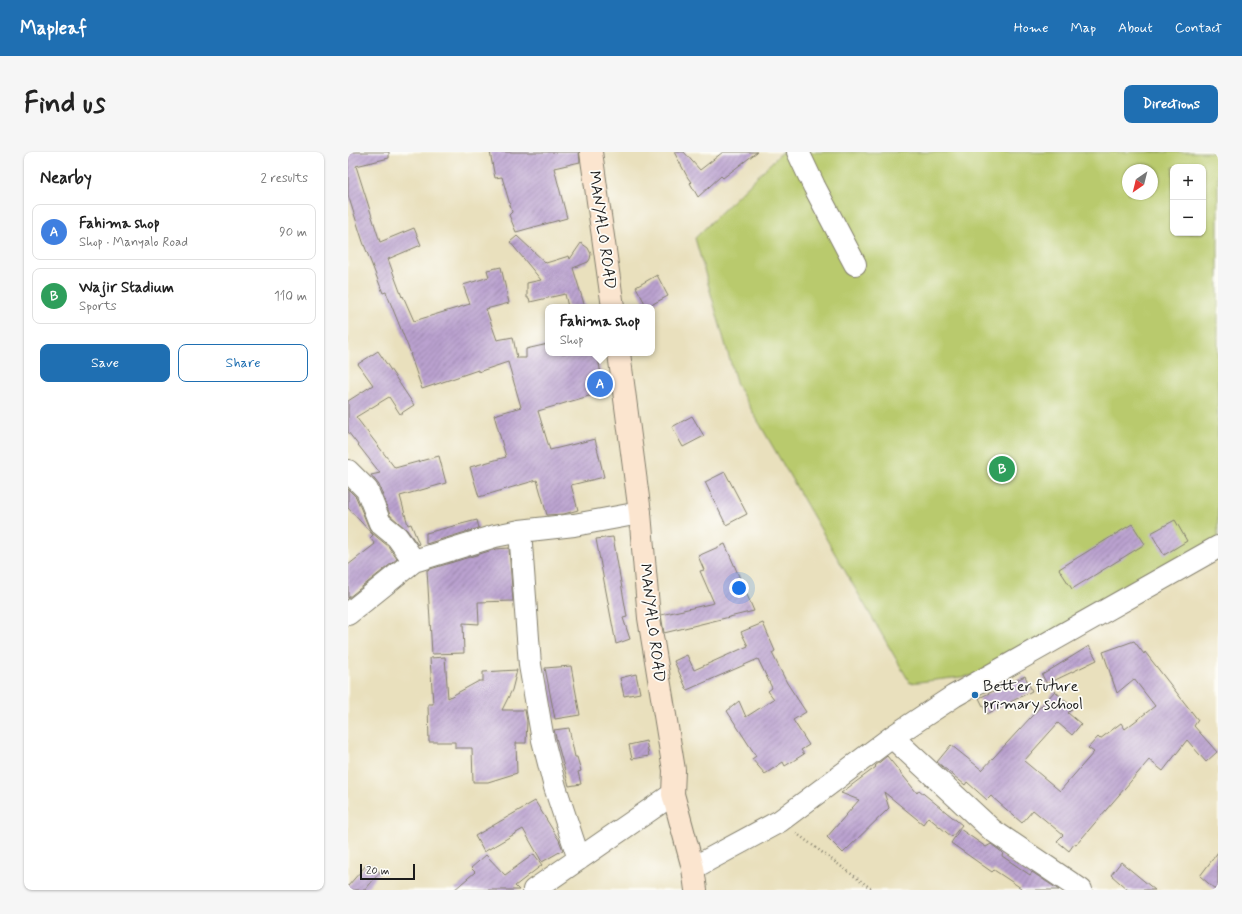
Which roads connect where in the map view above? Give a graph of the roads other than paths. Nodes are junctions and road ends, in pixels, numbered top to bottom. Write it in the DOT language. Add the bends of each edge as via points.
graph roads {
  1 [pos="591,152"];
  2 [pos="798,152"];
  3 [pos="855,264"];
  4 [pos="613,304"];
  5 [pos="619,356"];
  6 [pos="348,471"];
  7 [pos="640,513"];
  8 [pos="520,531"];
  9 [pos="1218,547"];
  10 [pos="414,561"];
  11 [pos="348,614"];
  12 [pos="892,737"];
  13 [pos="674,794"];
  14 [pos="579,859"];
  15 [pos="693,868"];
  16 [pos="534,890"];
  17 [pos="696,890"];
  18 [pos="1081,890"];
  1 -- 4 [label="street, MANYALO ROAD"];
  2 -- 3 [label="street"];
  5 -- 7 [label="street, MANYALO ROAD"];
  6 -- 10 [label="street" via="367,490 380,523 397,537"];
  7 -- 8 [label="street"];
  7 -- 13 [label="street, MANYALO ROAD" via="649,618 674,770"];
  8 -- 10 [label="street"];
  8 -- 14 [label="street" via="530,665 540,725 555,787"];
  9 -- 12 [label="street" via="954,696"];
  10 -- 11 [label="street"];
  12 -- 15 [label="street" via="780,820"];
  12 -- 18 [label="street" via="992,830"];
  13 -- 14 [label="street"];
  13 -- 15 [label="street, MANYALO ROAD"];
  14 -- 16 [label="street"];
  15 -- 17 [label="street, MANYALO ROAD"];
}
